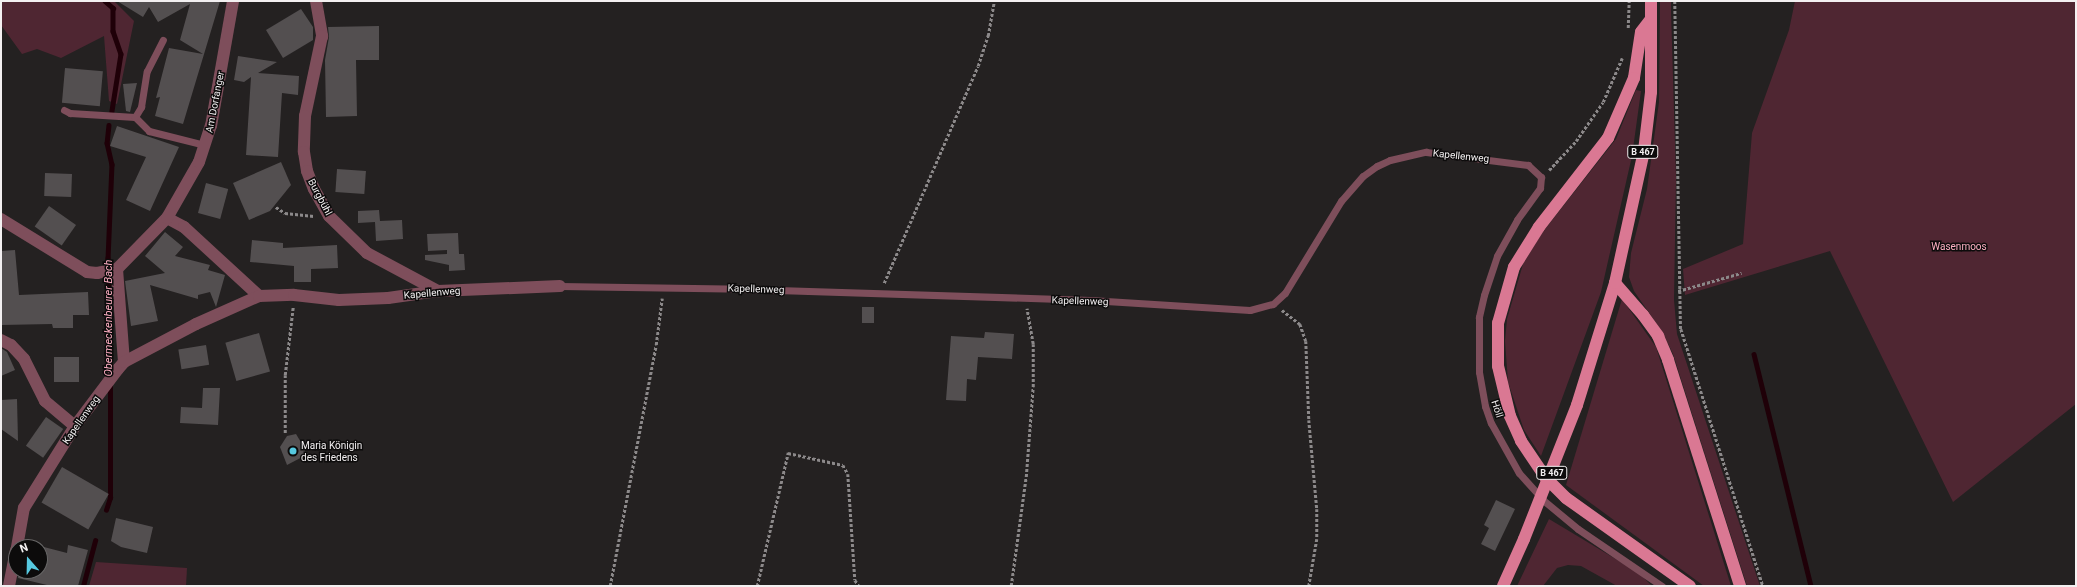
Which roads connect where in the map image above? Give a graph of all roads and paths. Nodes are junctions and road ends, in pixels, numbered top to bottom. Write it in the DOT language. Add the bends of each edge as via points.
graph roads {
  1 [pos="233,1"];
  2 [pos="316,1"];
  3 [pos="994,1"];
  4 [pos="1629,1"];
  5 [pos="1651,1"];
  6 [pos="1675,1"];
  7 [pos="1651,19"];
  8 [pos="1627,31"];
  9 [pos="163,40"];
  10 [pos="1624,51"];
  11 [pos="64,110"];
  12 [pos="135,117"];
  13 [pos="205,145"];
  14 [pos="1541,177"];
  15 [pos="276,208"];
  16 [pos="330,216"];
  17 [pos="167,218"];
  18 [pos="1,219"];
  19 [pos="116,270"];
  20 [pos="1741,273"];
  21 [pos="1616,284"];
  22 [pos="560,286"];
  23 [pos="662,287"];
  24 [pos="438,291"];
  25 [pos="1678,291"];
  26 [pos="294,295"];
  27 [pos="879,295"];
  28 [pos="259,296"];
  29 [pos="1024,299"];
  30 [pos="1273,304"];
  31 [pos="1,340"];
  32 [pos="121,366"];
  33 [pos="75,426"];
  34 [pos="285,434"];
  35 [pos="18,539"];
  36 [pos="610,586"];
  37 [pos="757,586"];
  38 [pos="859,586"];
  39 [pos="1011,586"];
  40 [pos="1310,586"];
  41 [pos="1503,586"];
  42 [pos="1568,586"];
  43 [pos="1578,586"];
  44 [pos="1662,586"];
  45 [pos="1690,586"];
  46 [pos="1740,586"];
  47 [pos="1763,586"];
  1 -- 13 [label="street, Am Dorfanger" via="211,126"];
  2 -- 16 [label="street, Burgbühl" via="322,36 305,116 304,152 307,171 314,189"];
  3 -- 27 [label="path" via="988,36 978,66"];
  4 -- 8 [label="path"];
  5 -- 7 [label="main road, B 467"];
  6 -- 25 [label="path"];
  7 -- 21 [label="main road, B 467" via="1651,92 1644,151"];
  7 -- 45 [label="main road" via="1641,32 1634,78 1608,138 1539,226 1514,267 1498,323 1498,366 1510,416 1521,441 1546,478 1588,515"];
  9 -- 12 [label="lane" via="147,71 141,107"];
  10 -- 14 [label="path" via="1603,102 1566,153"];
  11 -- 12 [label="lane" via="70,113"];
  12 -- 13 [label="lane" via="149,131"];
  13 -- 17 [label="street, Am Dorfanger" via="184,192"];
  14 -- 30 [label="lane, Kapellenweg" via="1528,165 1448,153 1426,152 1390,160 1363,176 1344,196 1285,293"];
  14 -- 44 [label="lane, Höll" via="1540,188 1517,220 1497,256 1484,295 1478,333 1478,355 1485,406 1491,423 1519,473 1543,500 1578,529"];
  15 -- 16 [label="path" via="294,215"];
  16 -- 24 [label="street, Burgbühl" via="367,253"];
  17 -- 19 [label="street, Am Dorfanger"];
  17 -- 28 [label="street" via="184,227"];
  18 -- 19 [label="street" via="88,272"];
  19 -- 32 [label="street"];
  20 -- 25 [label="path"];
  21 -- 41 [label="main road, B 467, bridge" via="1577,405"];
  21 -- 46 [label="main road" via="1658,336 1668,360"];
  22 -- 23 [label="lane, Kapellenweg"];
  22 -- 24 [label="street, Kapellenweg"];
  23 -- 27 [label="lane, Kapellenweg"];
  23 -- 36 [label="path" via="656,345"];
  24 -- 26 [label="street, Kapellenweg" via="388,298 339,300"];
  25 -- 47 [label="path" via="1683,343"];
  26 -- 28 [label="street, Kapellenweg"];
  26 -- 34 [label="path" via="285,375"];
  27 -- 29 [label="lane, Kapellenweg"];
  28 -- 32 [label="street, Kapellenweg" via="196,324"];
  29 -- 30 [label="lane, Kapellenweg" via="1090,300 1234,310 1250,310"];
  29 -- 39 [label="path" via="1033,344 1033,387 1026,477"];
  30 -- 40 [label="path" via="1300,324 1306,341 1317,539"];
  31 -- 33 [label="street" via="11,345 24,360 45,402"];
  32 -- 33 [label="street, Kapellenweg"];
  33 -- 35 [label="street, Kapellenweg" via="24,508"];
  37 -- 38 [label="path" via="788,453 843,465 848,474 855,580"];
  42 -- 43 [label="path"];
}
